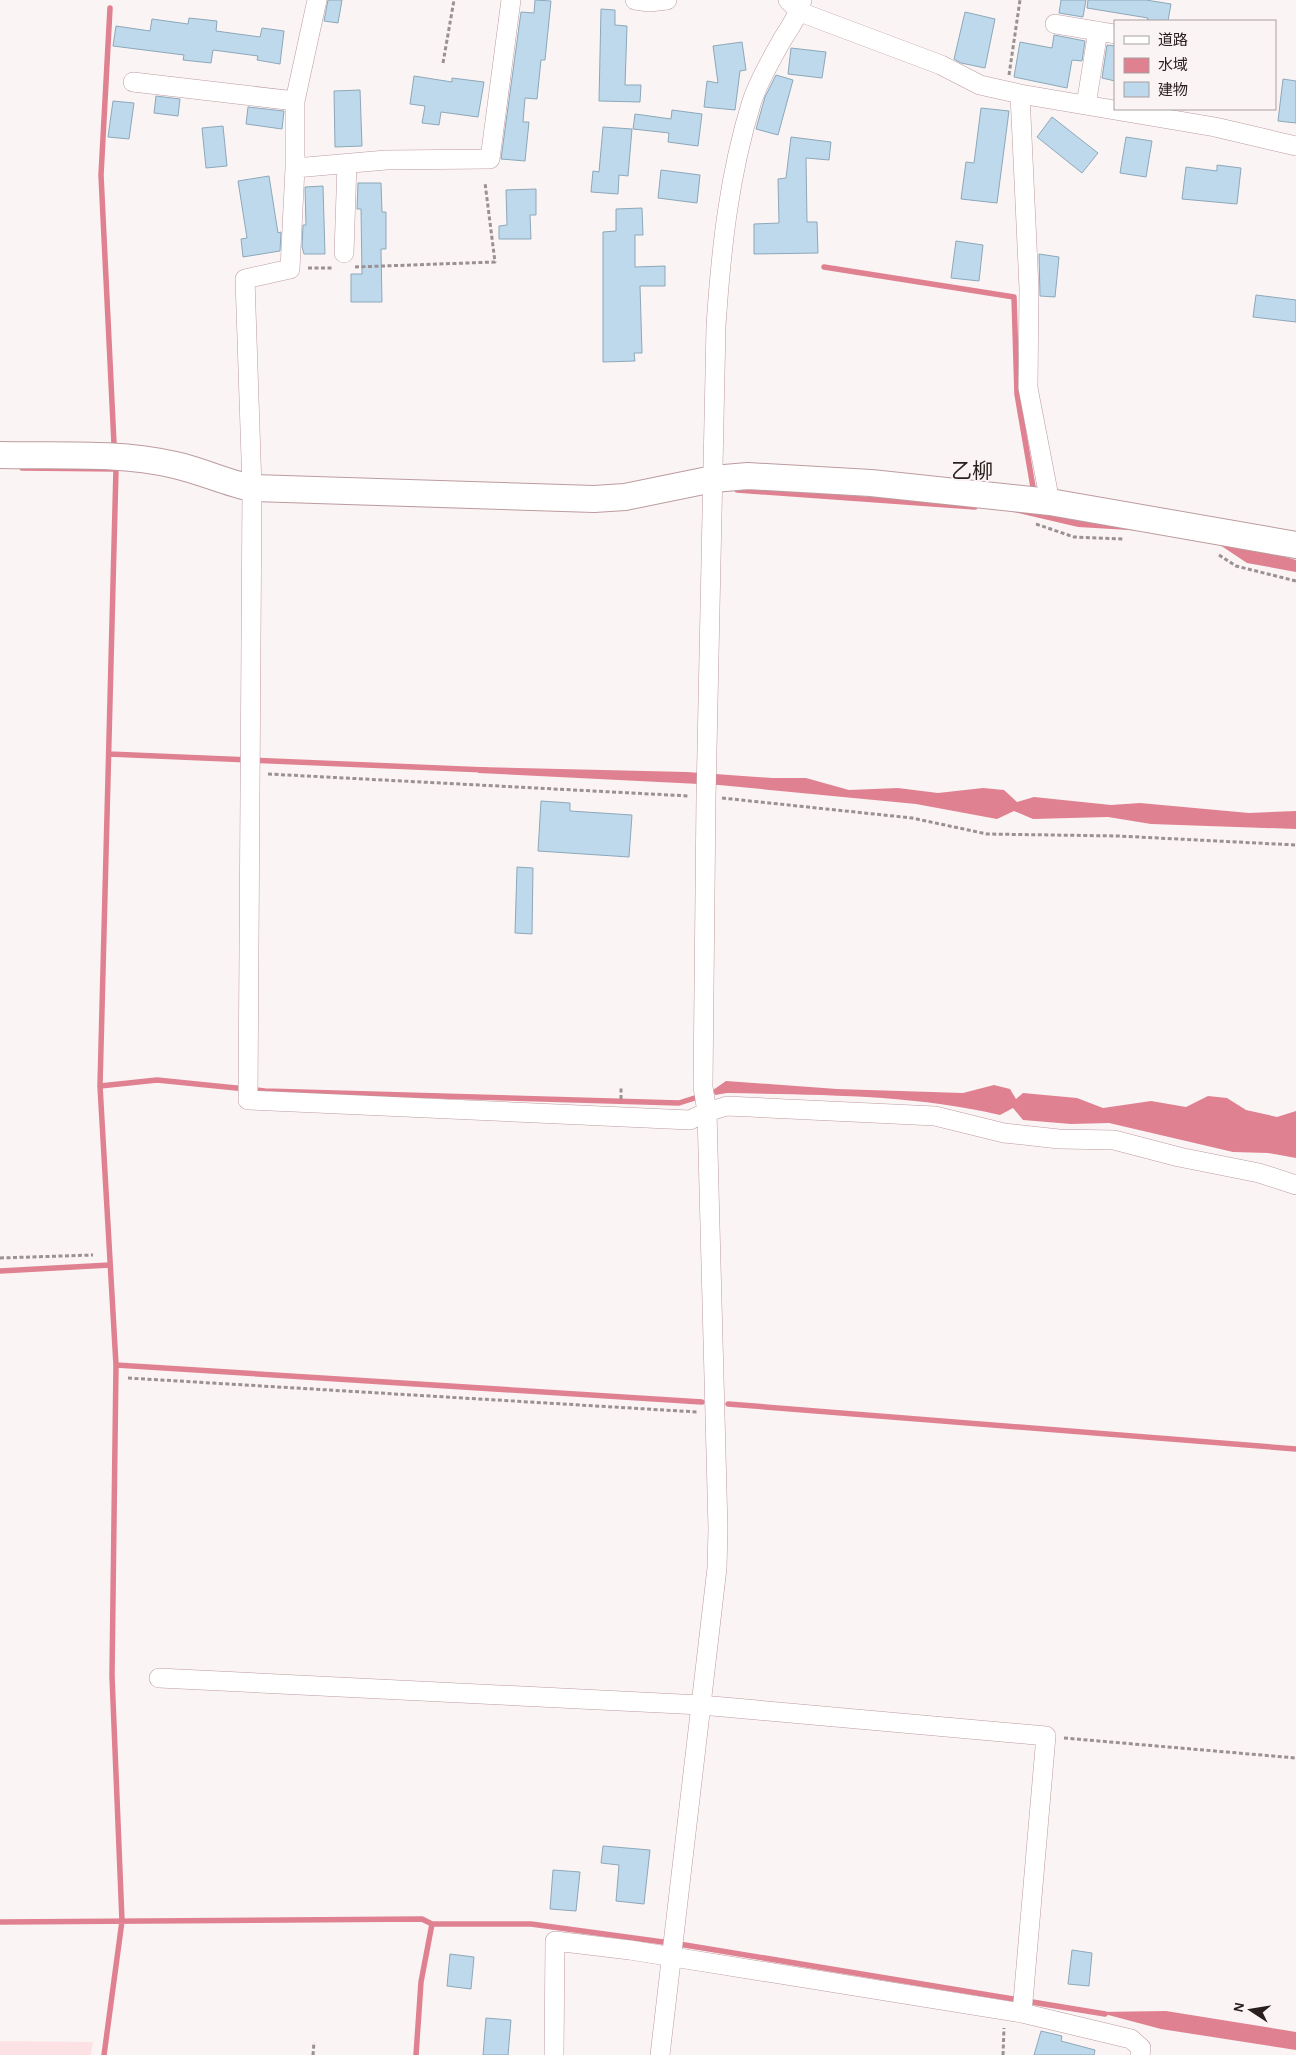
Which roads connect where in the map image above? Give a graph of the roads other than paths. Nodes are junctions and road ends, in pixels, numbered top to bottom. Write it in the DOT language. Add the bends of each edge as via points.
graph roads {
  1 [pos="317,0"];
  2 [pos="511,0"];
  3 [pos="635,0"];
  4 [pos="667,0"];
  5 [pos="797,4"];
  6 [pos="1055,24"];
  7 [pos="1106,32"];
  8 [pos="133,82"];
  9 [pos="1014,92"];
  10 [pos="295,101"];
  11 [pos="1086,105"];
  12 [pos="1114,110"];
  13 [pos="1115,110"];
  14 [pos="1296,146"];
  15 [pos="347,163"];
  16 [pos="295,168"];
  17 [pos="344,263"];
  18 [pos="0,455"];
  19 [pos="713,479"];
  20 [pos="252,488"];
  21 [pos="1050,502"];
  22 [pos="1296,545"];
  23 [pos="705,1101"];
  24 [pos="1296,1185"];
  25 [pos="159,1678"];
  26 [pos="701,1705"];
  27 [pos="673,1947"];
  28 [pos="1014,2011"];
  29 [pos="554,2055"];
  30 [pos="660,2055"];
  31 [pos="1140,2055"];
  1 -- 10 [label="street"];
  2 -- 15 [label="street" via="490,159"];
  3 -- 4 [label="street"];
  5 -- 9 [label="street" via="941,65 980,85"];
  5 -- 19 [label="street" via="752,100 733,174 720,261"];
  6 -- 7 [label="street"];
  7 -- 11 [label="street"];
  8 -- 10 [label="street"];
  9 -- 11 [label="street"];
  9 -- 21 [label="street" via="1029,288 1028,388"];
  10 -- 16 [label="street"];
  11 -- 12 [label="street"];
  13 -- 14 [label="street" via="1215,127"];
  15 -- 16 [label="street"];
  15 -- 17 [label="street"];
  16 -- 20 [label="street" via="290,269 245,278"];
  18 -- 20 [label="street" via="124,457 176,465"];
  19 -- 20 [label="street" via="625,497 594,499"];
  19 -- 21 [label="street" via="748,476 872,483"];
  19 -- 23 [label="street" via="706,797"];
  20 -- 23 [label="street" via="248,1100 690,1120"];
  21 -- 22 [label="street"];
  23 -- 24 [label="street" via="726,1106 935,1116 1004,1133 1114,1140 1259,1173"];
  23 -- 26 [label="street" via="718,1529 717,1568"];
  25 -- 26 [label="street"];
  26 -- 27 [label="street"];
  26 -- 28 [label="street" via="1046,1736 1024,1990"];
  27 -- 28 [label="street"];
  27 -- 29 [label="street" via="555,1941"];
  27 -- 30 [label="street"];
  28 -- 31 [label="street" via="1131,2039 1140,2048"];
}
